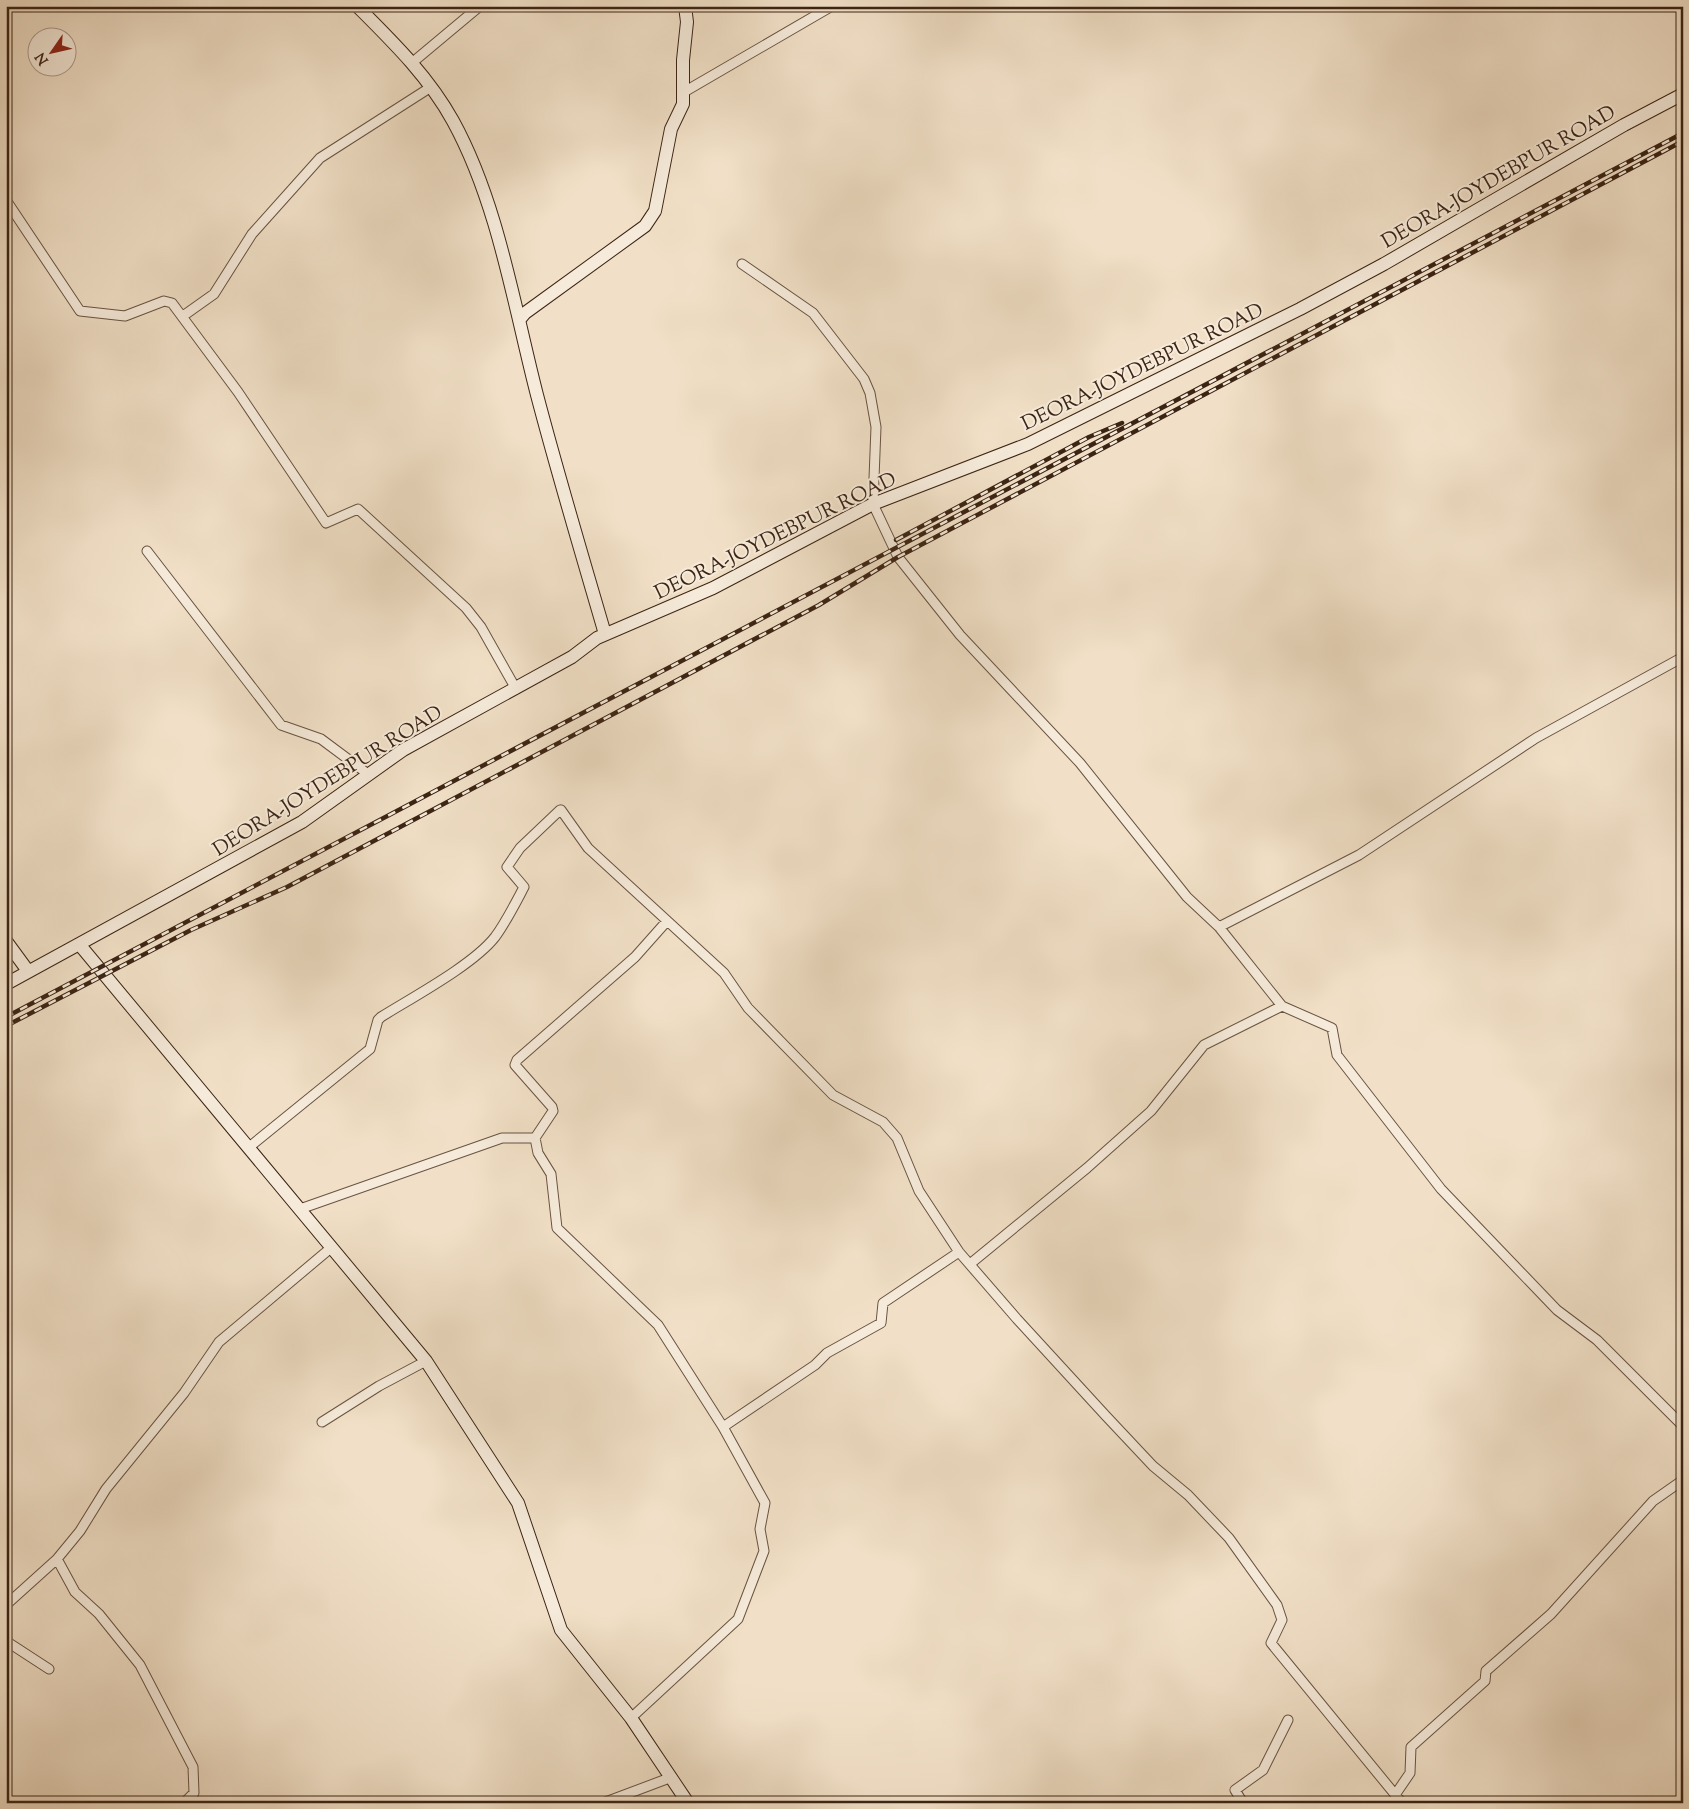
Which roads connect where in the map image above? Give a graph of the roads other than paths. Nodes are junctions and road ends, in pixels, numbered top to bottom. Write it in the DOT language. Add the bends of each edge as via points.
graph roads {
  1 [pos="357,6"];
  2 [pos="480,6"];
  3 [pos="685,6"];
  4 [pos="832,6"];
  5 [pos="413,62"];
  6 [pos="431,87"];
  7 [pos="684,92"];
  8 [pos="1683,94"];
  9 [pos="6,200"];
  10 [pos="742,264"];
  11 [pos="183,316"];
  12 [pos="520,319"];
  13 [pos="873,504"];
  14 [pos="147,551"];
  15 [pos="605,634"];
  16 [pos="1683,657"];
  17 [pos="516,689"];
  18 [pos="368,774"];
  19 [pos="667,921"];
  20 [pos="1219,927"];
  21 [pos="6,941"];
  22 [pos="79,944"];
  23 [pos="28,971"];
  24 [pos="6,984"];
  25 [pos="1282,1006"];
  26 [pos="535,1138"];
  27 [pos="248,1148"];
  28 [pos="300,1209"];
  29 [pos="332,1247"];
  30 [pos="959,1252"];
  31 [pos="970,1264"];
  32 [pos="426,1361"];
  33 [pos="322,1422"];
  34 [pos="1683,1426"];
  35 [pos="723,1427"];
  36 [pos="1683,1480"];
  37 [pos="57,1559"];
  38 [pos="6,1605"];
  39 [pos="6,1641"];
  40 [pos="49,1669"];
  41 [pos="631,1718"];
  42 [pos="1288,1720"];
  43 [pos="672,1777"];
  44 [pos="1395,1795"];
  45 [pos="184,1803"];
  46 [pos="603,1803"];
  47 [pos="688,1803"];
  48 [pos="1243,1803"];
  49 [pos="1402,1803"];
  1 -- 5 [label="street"];
  2 -- 5 [label="street"];
  3 -- 7 [label="street"];
  4 -- 7 [label="street"];
  5 -- 6 [label="street"];
  6 -- 11 [label="street" via="320,158 252,234 214,294"];
  6 -- 12 [label="street" via="469,154"];
  7 -- 12 [label="street" via="683,104 671,129 659,196 650,222"];
  8 -- 13 [label="street, DEORA-JOYDEBPUR ROAD" via="1300,309 1028,444"];
  9 -- 11 [label="street" via="80,311 125,316 169,301"];
  10 -- 13 [label="street" via="813,313 864,379 870,392 876,427"];
  11 -- 17 [label="street" via="326,523 358,509 466,608 482,627"];
  12 -- 15 [label="street" via="537,395"];
  13 -- 15 [label="street, DEORA-JOYDEBPUR ROAD" via="713,588"];
  13 -- 20 [label="street" via="898,557 960,635 1080,762 1187,897"];
  14 -- 18 [label="street" via="281,725 321,739"];
  15 -- 17 [label="street, DEORA-JOYDEBPUR ROAD" via="572,658"];
  16 -- 20 [label="street" via="1536,738 1359,854"];
  17 -- 18 [label="street, DEORA-JOYDEBPUR ROAD" via="403,750"];
  18 -- 22 [label="street, DEORA-JOYDEBPUR ROAD" via="302,822"];
  19 -- 26 [label="street" via="635,957 517,1060 516,1068 553,1110"];
  19 -- 27 [label="street" via="588,848 561,810 520,848 507,867 524,887 491,941 475,956 378,1020 370,1049"];
  19 -- 30 [label="street" via="724,973 748,1008 833,1095 883,1122 897,1138 919,1191"];
  20 -- 25 [label="street"];
  21 -- 23 [label="street"];
  22 -- 23 [label="street, DEORA-JOYDEBPUR ROAD"];
  22 -- 27 [label="street"];
  23 -- 24 [label="street, DEORA-JOYDEBPUR ROAD"];
  25 -- 31 [label="street" via="1204,1045 1151,1111"];
  25 -- 34 [label="street" via="1332,1028 1337,1055 1441,1189 1557,1310 1597,1340"];
  26 -- 28 [label="street" via="502,1138"];
  26 -- 35 [label="street" via="538,1153 551,1174 557,1228 658,1325"];
  27 -- 28 [label="street"];
  28 -- 29 [label="street"];
  29 -- 32 [label="street"];
  29 -- 37 [label="street" via="221,1340 184,1393 106,1489 80,1531"];
  30 -- 31 [label="street"];
  30 -- 35 [label="street" via="883,1303 880,1323 827,1353 815,1365"];
  31 -- 44 [label="street" via="1153,1466 1188,1495 1229,1538 1277,1605 1282,1620 1271,1643"];
  32 -- 33 [label="street"];
  32 -- 41 [label="street" via="518,1503 560,1630"];
  35 -- 41 [label="street" via="765,1503 760,1529 764,1551 737,1621"];
  36 -- 44 [label="street" via="1654,1500 1551,1614 1486,1671 1484,1681 1411,1747 1410,1773"];
  37 -- 38 [label="street"];
  37 -- 45 [label="street" via="75,1592 99,1614 140,1665 166,1712 194,1769 194,1792"];
  39 -- 40 [label="street"];
  41 -- 43 [label="street"];
  42 -- 48 [label="street" via="1264,1770 1235,1790"];
  43 -- 46 [label="street"];
  43 -- 47 [label="street"];
  44 -- 49 [label="street"];
}
